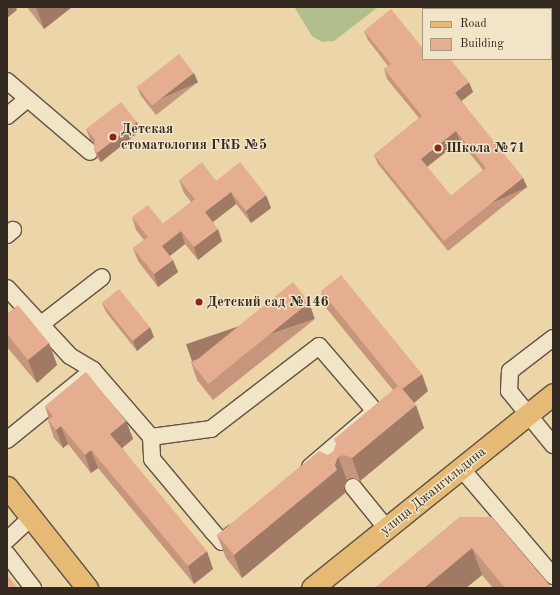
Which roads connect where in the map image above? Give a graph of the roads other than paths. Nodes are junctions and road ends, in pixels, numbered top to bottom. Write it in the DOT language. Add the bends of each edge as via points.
graph roads {
  1 [pos="7,81"];
  2 [pos="27,99"];
  3 [pos="7,116"];
  4 [pos="90,152"];
  5 [pos="102,277"];
  6 [pos="7,288"];
  7 [pos="40,325"];
  8 [pos="553,338"];
  9 [pos="93,370"];
  10 [pos="553,394"];
  11 [pos="527,414"];
  12 [pos="151,437"];
  13 [pos="7,440"];
  14 [pos="553,445"];
  15 [pos="324,455"];
  16 [pos="335,468"];
  17 [pos="461,468"];
  18 [pos="300,476"];
  19 [pos="7,487"];
  20 [pos="352,487"];
  21 [pos="30,518"];
  22 [pos="246,522"];
  23 [pos="386,529"];
  24 [pos="7,540"];
  25 [pos="7,554"];
  26 [pos="553,576"];
  27 [pos="33,588"];
  28 [pos="87,588"];
  29 [pos="312,588"];
  1 -- 2 [label="lane"];
  2 -- 3 [label="lane"];
  2 -- 4 [label="lane"];
  5 -- 7 [label="lane"];
  6 -- 7 [label="lane"];
  7 -- 9 [label="lane" via="70,356"];
  8 -- 11 [label="lane" via="510,371 509,392"];
  9 -- 12 [label="lane"];
  9 -- 13 [label="lane"];
  10 -- 11 [label="main road, улица Джангильдина"];
  11 -- 14 [label="lane"];
  11 -- 17 [label="main road, улица Джангильдина"];
  12 -- 15 [label="lane" via="211,429 319,346 375,411"];
  12 -- 22 [label="lane" via="152,459 222,542"];
  15 -- 16 [label="lane"];
  15 -- 18 [label="lane"];
  17 -- 23 [label="main road, улица Джангильдина"];
  17 -- 26 [label="lane" via="489,513"];
  19 -- 21 [label="main road"];
  20 -- 23 [label="lane"];
  21 -- 24 [label="lane"];
  21 -- 28 [label="main road"];
  23 -- 29 [label="main road, улица Джангильдина"];
  25 -- 27 [label="lane"];
}
